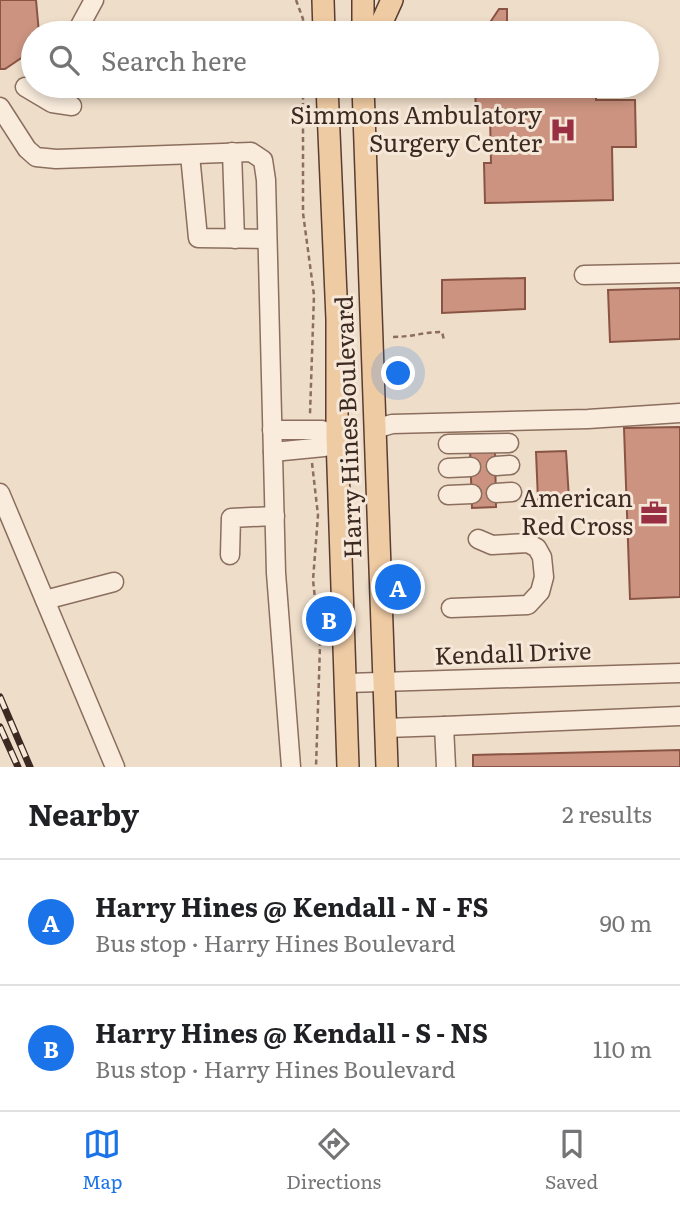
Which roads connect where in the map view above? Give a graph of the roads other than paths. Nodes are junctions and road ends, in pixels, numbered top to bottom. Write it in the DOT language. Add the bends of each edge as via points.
graph roads {
  1 [pos="94,0"];
  2 [pos="308,0"];
  3 [pos="323,0"];
  4 [pos="363,0"];
  5 [pos="392,0"];
  6 [pos="83,21"];
  7 [pos="314,21"];
  8 [pos="319,21"];
  9 [pos="363,21"];
  10 [pos="382,21"];
  11 [pos="21,89"];
  12 [pos="46,98"];
  13 [pos="328,98"];
  14 [pos="363,98"];
  15 [pos="0,106"];
  16 [pos="72,106"];
  17 [pos="232,152"];
  18 [pos="190,155"];
  19 [pos="333,204"];
  20 [pos="367,204"];
  21 [pos="235,239"];
  22 [pos="267,239"];
  23 [pos="680,273"];
  24 [pos="584,275"];
  25 [pos="680,413"];
  26 [pos="375,429"];
  27 [pos="272,430"];
  28 [pos="333,437"];
  29 [pos="509,443"];
  30 [pos="448,444"];
  31 [pos="272,452"];
  32 [pos="471,467"];
  33 [pos="448,468"];
  34 [pos="0,494"];
  35 [pos="472,494"];
  36 [pos="449,495"];
  37 [pos="275,516"];
  38 [pos="478,538"];
  39 [pos="230,555"];
  40 [pos="114,582"];
  41 [pos="45,600"];
  42 [pos="451,608"];
  43 [pos="680,673"];
  44 [pos="346,683"];
  45 [pos="384,683"];
  46 [pos="680,716"];
  47 [pos="444,726"];
  48 [pos="386,728"];
  49 [pos="115,767"];
  50 [pos="291,767"];
  51 [pos="348,767"];
  52 [pos="387,767"];
  53 [pos="446,767"];
  1 -- 6 [label="street"];
  2 -- 7 [label="main road"];
  3 -- 8 [label="main road"];
  4 -- 9 [label="main road"];
  5 -- 10 [label="main road"];
  11 -- 15 [label="street"];
  12 -- 16 [label="street"];
  13 -- 19 [label="main road, Harry Hines Boulevard"];
  14 -- 20 [label="main road, Harry Hines Boulevard"];
  15 -- 18 [label="street" via="36,157"];
  17 -- 18 [label="street"];
  17 -- 21 [label="street"];
  17 -- 22 [label="street" via="251,152 264,160"];
  18 -- 21 [label="street" via="198,238"];
  19 -- 20 [label="main road"];
  19 -- 28 [label="main road, Harry Hines Boulevard" via="337,319"];
  20 -- 26 [label="main road, Harry Hines Boulevard"];
  21 -- 22 [label="street"];
  22 -- 27 [label="street"];
  23 -- 24 [label="street"];
  25 -- 26 [label="street" via="392,424"];
  26 -- 28 [label="main road"];
  26 -- 45 [label="main road, Harry Hines Boulevard"];
  27 -- 28 [label="street" via="322,429"];
  27 -- 31 [label="street"];
  28 -- 31 [label="street" via="324,447"];
  28 -- 44 [label="main road, Harry Hines Boulevard"];
  29 -- 30 [label="street"];
  31 -- 37 [label="street"];
  32 -- 33 [label="street"];
  34 -- 41 [label="street"];
  35 -- 36 [label="street"];
  37 -- 39 [label="street" via="230,518"];
  37 -- 50 [label="street"];
  38 -- 42 [label="street" via="492,545 528,543 537,548 544,577 540,592 528,605"];
  40 -- 41 [label="street"];
  41 -- 49 [label="street"];
  43 -- 45 [label="street, Kendall Drive"];
  44 -- 45 [label="street, Kendall Drive"];
  44 -- 51 [label="main road, Harry Hines Boulevard"];
  45 -- 48 [label="main road, Harry Hines Boulevard"];
  46 -- 47 [label="street"];
  47 -- 48 [label="street"];
  47 -- 53 [label="street"];
  48 -- 52 [label="main road, Harry Hines Boulevard"];
}
